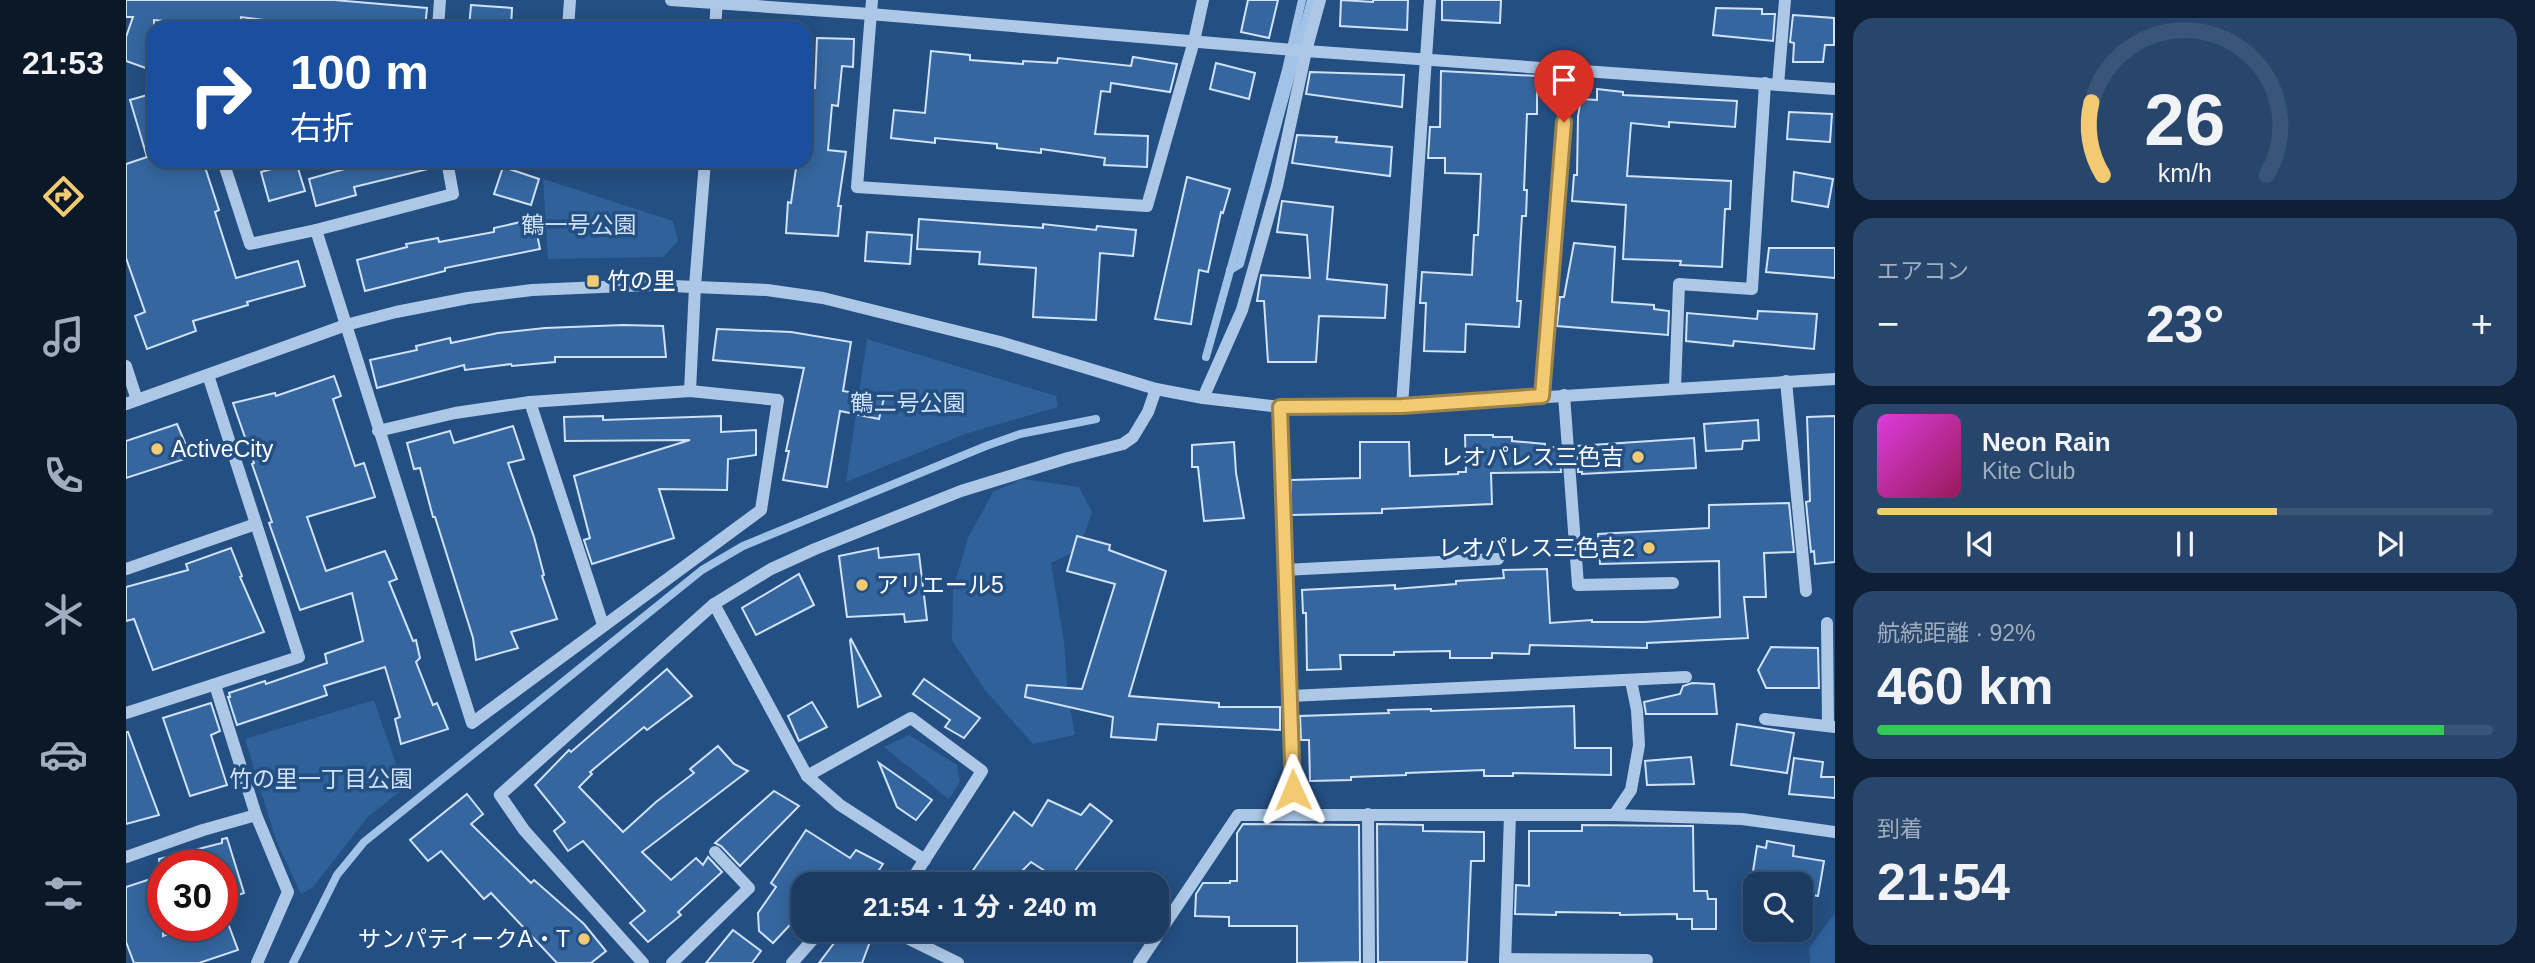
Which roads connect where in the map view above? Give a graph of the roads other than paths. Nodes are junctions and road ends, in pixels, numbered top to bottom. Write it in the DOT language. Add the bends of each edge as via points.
graph roads {
  1 [pos="440,0"];
  2 [pos="570,0"];
  3 [pos="671,0"];
  4 [pos="872,0"];
  5 [pos="1203,0"];
  6 [pos="1320,0"];
  7 [pos="1430,0"];
  8 [pos="1785,0"];
  9 [pos="717,2"];
  10 [pos="870,14"];
  11 [pos="438,21"];
  12 [pos="568,21"];
  13 [pos="716,21"];
  14 [pos="1194,41"];
  15 [pos="1304,51"];
  16 [pos="1426,59"];
  17 [pos="1567,70"];
  18 [pos="1772,84"];
  19 [pos="1835,89"];
  20 [pos="225,168"];
  21 [pos="448,168"];
  22 [pos="704,168"];
  23 [pos="316,230"];
  24 [pos="695,286"];
  25 [pos="346,325"];
  26 [pos="126,366"];
  27 [pos="208,375"];
  28 [pos="1835,379"];
  29 [pos="1786,381"];
  30 [pos="1675,387"];
  31 [pos="1156,389"];
  32 [pos="690,391"];
  33 [pos="1564,395"];
  34 [pos="1542,396"];
  35 [pos="1203,398"];
  36 [pos="132,402"];
  37 [pos="530,402"];
  38 [pos="1402,406"];
  39 [pos="1280,407"];
  40 [pos="378,431"];
  41 [pos="256,524"];
  42 [pos="1498,559"];
  43 [pos="126,569"];
  44 [pos="1284,570"];
  45 [pos="1674,583"];
  46 [pos="1806,591"];
  47 [pos="714,604"];
  48 [pos="1827,624"];
  49 [pos="603,625"];
  50 [pos="1686,677"];
  51 [pos="1631,681"];
  52 [pos="215,685"];
  53 [pos="1291,696"];
  54 [pos="126,713"];
  55 [pos="1765,719"];
  56 [pos="1831,727"];
  57 [pos="807,776"];
  58 [pos="1293,813"];
  59 [pos="256,814"];
  60 [pos="1368,814"];
  61 [pos="1510,814"];
  62 [pos="1614,815"];
  63 [pos="1835,832"];
  64 [pos="715,852"];
  65 [pos="126,857"];
  66 [pos="925,860"];
  67 [pos="917,872"];
  68 [pos="810,942"];
  69 [pos="915,942"];
  70 [pos="1647,960"];
  71 [pos="1505,961"];
  72 [pos="257,963"];
  73 [pos="643,963"];
  74 [pos="672,963"];
  75 [pos="792,963"];
  76 [pos="958,963"];
  77 [pos="1139,963"];
  78 [pos="1368,963"];
  1 -- 11 [label="street"];
  2 -- 12 [label="street"];
  3 -- 9 [label="street"];
  4 -- 10 [label="street"];
  5 -- 14 [label="street"];
  6 -- 15 [label="street"];
  7 -- 16 [label="street"];
  8 -- 18 [label="street"];
  9 -- 10 [label="street"];
  9 -- 13 [label="street"];
  10 -- 14 [label="street"];
  10 -- 14 [label="street" via="857,187 1147,206"];
  14 -- 15 [label="street"];
  15 -- 16 [label="street"];
  15 -- 35 [label="street" via="1277,186 1242,310"];
  16 -- 17 [label="street"];
  16 -- 38 [label="street"];
  17 -- 18 [label="street"];
  17 -- 34 [label="street"];
  18 -- 19 [label="street"];
  18 -- 30 [label="street" via="1752,289 1679,284"];
  20 -- 23 [label="street" via="250,244"];
  21 -- 23 [label="street" via="453,194"];
  22 -- 24 [label="street"];
  23 -- 25 [label="street"];
  24 -- 25 [label="street" via="532,290 468,298"];
  24 -- 31 [label="street" via="766,290 845,303 1000,342"];
  24 -- 32 [label="street"];
  25 -- 27 [label="street"];
  25 -- 40 [label="street"];
  26 -- 36 [label="street"];
  27 -- 36 [label="street"];
  27 -- 41 [label="street"];
  28 -- 29 [label="street"];
  29 -- 30 [label="street"];
  29 -- 46 [label="street"];
  30 -- 33 [label="street"];
  31 -- 35 [label="street"];
  31 -- 47 [label="street" via="1148,412 1133,437 1123,444 961,491 771,569"];
  32 -- 37 [label="street"];
  32 -- 49 [label="street" via="778,400 761,510"];
  33 -- 34 [label="street"];
  33 -- 45 [label="street" via="1578,585"];
  34 -- 38 [label="street"];
  35 -- 39 [label="street"];
  37 -- 40 [label="street"];
  37 -- 49 [label="street"];
  38 -- 39 [label="street"];
  39 -- 44 [label="street"];
  40 -- 49 [label="street" via="472,723"];
  41 -- 43 [label="street"];
  41 -- 52 [label="street" via="299,657"];
  42 -- 44 [label="street"];
  44 -- 53 [label="street"];
  47 -- 57 [label="street"];
  47 -- 73 [label="street" via="500,795 524,830"];
  48 -- 56 [label="street"];
  50 -- 51 [label="street"];
  51 -- 53 [label="street"];
  51 -- 62 [label="street" via="1639,745 1631,790"];
  52 -- 54 [label="street"];
  52 -- 59 [label="street"];
  53 -- 58 [label="street"];
  55 -- 56 [label="street"];
  57 -- 66 [label="street" via="840,805"];
  57 -- 66 [label="street" via="911,718 982,771"];
  58 -- 60 [label="street"];
  58 -- 77 [label="street" via="1238,815"];
  59 -- 65 [label="street"];
  59 -- 72 [label="street" via="288,892"];
  60 -- 61 [label="street"];
  60 -- 78 [label="street"];
  61 -- 62 [label="street"];
  61 -- 71 [label="street"];
  62 -- 63 [label="street" via="1742,819"];
  64 -- 74 [label="street" via="749,888"];
  66 -- 67 [label="street"];
  68 -- 75 [label="street"];
  69 -- 76 [label="street"];
  70 -- 71 [label="street"];
}
